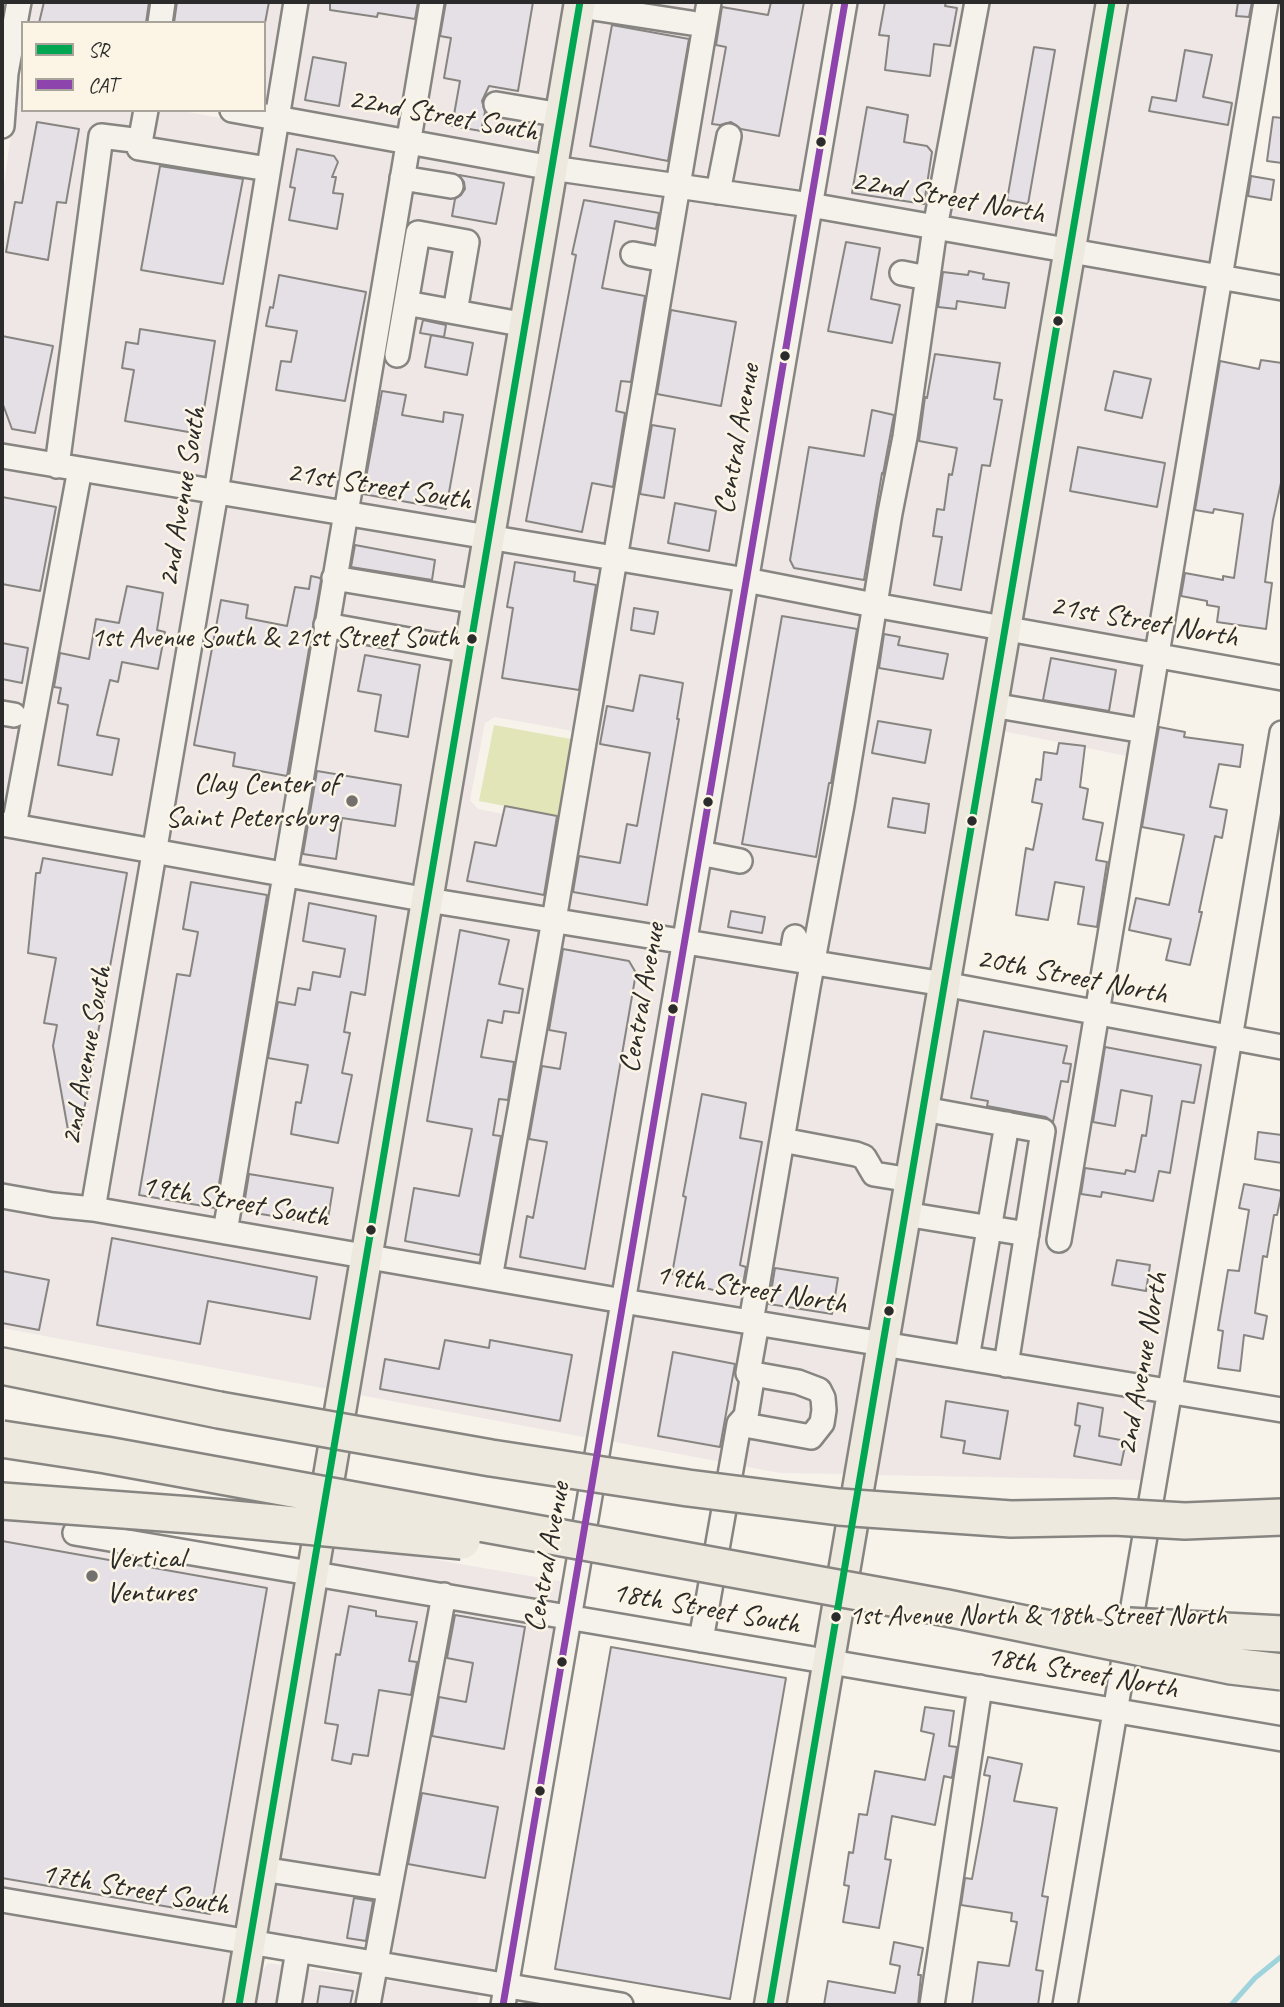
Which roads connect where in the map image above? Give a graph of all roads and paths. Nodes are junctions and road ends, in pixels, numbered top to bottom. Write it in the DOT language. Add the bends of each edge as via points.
graph roads {
  1 [pos="19,2"];
  2 [pos="163,2"];
  3 [pos="296,2"];
  4 [pos="432,2"];
  5 [pos="709,2"];
  6 [pos="845,2"];
  7 [pos="977,2"];
  8 [pos="1112,2"];
  9 [pos="1266,2"];
  10 [pos="580,4"];
  11 [pos="160,21"];
  12 [pos="691,23"];
  13 [pos="275,68"];
  14 [pos="10,74"];
  15 [pos="496,104"];
  16 [pos="146,112"];
  17 [pos="243,112"];
  18 [pos="561,115"];
  19 [pos="276,118"];
  20 [pos="2,126"];
  21 [pos="729,136"];
  22 [pos="408,142"];
  23 [pos="140,145"];
  24 [pos="552,168"];
  25 [pos="268,169"];
  26 [pos="402,178"];
  27 [pos="451,186"];
  28 [pos="677,186"];
  29 [pos="718,192"];
  30 [pos="810,205"];
  31 [pos="935,228"];
  32 [pos="393,235"];
  33 [pos="417,239"];
  34 [pos="1070,251"];
  35 [pos="633,254"];
  36 [pos="665,260"];
  37 [pos="902,274"];
  38 [pos="1220,277"];
  39 [pos="927,278"];
  40 [pos="1282,288"];
  41 [pos="406,303"];
  42 [pos="455,312"];
  43 [pos="526,325"];
  44 [pos="397,355"];
  45 [pos="2,456"];
  46 [pos="57,466"];
  47 [pos="80,469"];
  48 [pos="216,492"];
  49 [pos="345,513"];
  50 [pos="489,536"];
  51 [pos="615,558"];
  52 [pos="334,578"];
  53 [pos="746,580"];
  54 [pos="478,602"];
  55 [pos="874,605"];
  56 [pos="326,625"];
  57 [pos="1005,629"];
  58 [pos="470,651"];
  59 [pos="1156,656"];
  60 [pos="1282,678"];
  61 [pos="992,705"];
  62 [pos="1144,731"];
  63 [pos="1282,733"];
  64 [pos="8,825"];
  65 [pos="155,851"];
  66 [pos="699,853"];
  67 [pos="740,861"];
  68 [pos="284,874"];
  69 [pos="428,900"];
  70 [pos="554,920"];
  71 [pos="685,941"];
  72 [pos="799,953"];
  73 [pos="944,984"];
  74 [pos="1097,1013"];
  75 [pos="1230,1039"];
  76 [pos="1282,1047"];
  77 [pos="923,1109"];
  78 [pos="1007,1124"];
  79 [pos="782,1140"];
  80 [pos="911,1180"];
  81 [pos="2,1196"];
  82 [pos="93,1209"];
  83 [pos="905,1214"];
  84 [pos="989,1228"];
  85 [pos="225,1232"];
  86 [pos="1027,1234"];
  87 [pos="1059,1240"];
  88 [pos="366,1256"];
  89 [pos="490,1278"];
  90 [pos="623,1301"];
  91 [pos="754,1322"];
  92 [pos="883,1344"];
  93 [pos="967,1358"];
  94 [pos="1006,1365"];
  95 [pos="2,1366"];
  96 [pos="748,1373"];
  97 [pos="2,1377"];
  98 [pos="1170,1393"];
  99 [pos="219,1410"];
  100 [pos="1282,1410"];
  101 [pos="739,1424"];
  102 [pos="2,1439"];
  103 [pos="1282,1494"];
  104 [pos="2,1501"];
  105 [pos="1114,1517"];
  106 [pos="1282,1517"];
  107 [pos="75,1533"];
  108 [pos="671,1559"];
  109 [pos="312,1574"];
  110 [pos="444,1595"];
  111 [pos="947,1608"];
  112 [pos="569,1617"];
  113 [pos="1282,1634"];
  114 [pos="701,1640"];
  115 [pos="829,1662"];
  116 [pos="1282,1672"];
  117 [pos="980,1687"];
  118 [pos="1115,1710"];
  119 [pos="1282,1739"];
  120 [pos="262,1869"];
  121 [pos="389,1889"];
  122 [pos="2,1900"];
  123 [pos="250,1942"];
  124 [pos="298,1950"];
  125 [pos="375,1963"];
  126 [pos="505,1996"];
  127 [pos="239,2005"];
  128 [pos="289,2005"];
  129 [pos="368,2005"];
  130 [pos="621,2005"];
  131 [pos="771,2005"];
  132 [pos="932,2005"];
  133 [pos="1065,2005"];
  1 -- 14 [label="street"];
  2 -- 11 [label="street"];
  3 -- 13 [label="street, 2nd Avenue South"];
  4 -- 22 [label="street"];
  5 -- 28 [label="street"];
  6 -- 30 [label="street, Central Avenue"];
  7 -- 31 [label="street"];
  8 -- 34 [label="main road"];
  9 -- 38 [label="street"];
  10 -- 12 [label="street"];
  10 -- 18 [label="main road"];
  13 -- 19 [label="street, 2nd Avenue South"];
  14 -- 20 [label="street"];
  15 -- 18 [label="street"];
  16 -- 23 [label="street"];
  17 -- 19 [label="street, 22nd Street South"];
  18 -- 24 [label="main road"];
  19 -- 22 [label="street, 22nd Street South"];
  19 -- 25 [label="street, 2nd Avenue South"];
  21 -- 29 [label="street"];
  22 -- 24 [label="street, 22nd Street South"];
  22 -- 26 [label="street"];
  23 -- 25 [label="street"];
  23 -- 46 [label="street" via="102,136"];
  24 -- 28 [label="street, 22nd Street South"];
  24 -- 43 [label="main road"];
  25 -- 48 [label="street, 2nd Avenue South"];
  26 -- 27 [label="street"];
  26 -- 32 [label="street"];
  28 -- 29 [label="street, 22nd Street South"];
  28 -- 36 [label="street"];
  29 -- 30 [label="street, 22nd Street South"];
  30 -- 31 [label="street, 22nd Street North"];
  30 -- 53 [label="street, Central Avenue"];
  31 -- 34 [label="street, 22nd Street North"];
  31 -- 39 [label="street"];
  32 -- 33 [label="street"];
  32 -- 49 [label="street"];
  33 -- 41 [label="street"];
  33 -- 42 [label="street" via="418,233 467,242"];
  34 -- 38 [label="street, 22nd Street North"];
  34 -- 57 [label="main road"];
  35 -- 36 [label="street"];
  36 -- 51 [label="street"];
  37 -- 39 [label="street"];
  38 -- 40 [label="street, 22nd Street North"];
  38 -- 59 [label="street"];
  39 -- 55 [label="street" via="905,437"];
  41 -- 42 [label="street"];
  41 -- 44 [label="street"];
  42 -- 43 [label="street"];
  43 -- 50 [label="main road"];
  45 -- 46 [label="street, 21st Street South"];
  46 -- 47 [label="street, 21st Street South"];
  47 -- 48 [label="street, 21st Street South"];
  47 -- 64 [label="street"];
  48 -- 49 [label="street, 21st Street South"];
  48 -- 65 [label="street, 2nd Avenue South"];
  49 -- 50 [label="street, 21st Street South"];
  49 -- 52 [label="street"];
  50 -- 51 [label="street, 21st Street South"];
  50 -- 54 [label="main road"];
  51 -- 53 [label="street, 21st Street South"];
  51 -- 70 [label="street"];
  52 -- 54 [label="street"];
  52 -- 56 [label="street"];
  53 -- 55 [label="street, 21st Street North"];
  53 -- 66 [label="street, Central Avenue"];
  54 -- 58 [label="main road"];
  55 -- 57 [label="street, 21st Street North"];
  55 -- 72 [label="street" via="842,805"];
  56 -- 58 [label="street"];
  56 -- 68 [label="street"];
  57 -- 59 [label="street, 21st Street North"];
  57 -- 61 [label="main road"];
  58 -- 69 [label="main road"];
  59 -- 60 [label="street, 21st Street North"];
  59 -- 62 [label="street"];
  61 -- 62 [label="street"];
  61 -- 73 [label="main road"];
  62 -- 74 [label="street"];
  63 -- 75 [label="street, 2nd Avenue North"];
  64 -- 65 [label="street, 20th Street North"];
  65 -- 68 [label="street, 20th Street North"];
  65 -- 82 [label="street, 2nd Avenue South"];
  66 -- 67 [label="street"];
  66 -- 71 [label="street, Central Avenue"];
  68 -- 69 [label="street, 20th Street North"];
  68 -- 85 [label="street"];
  69 -- 70 [label="street, 20th Street North"];
  69 -- 88 [label="main road"];
  70 -- 71 [label="street, 20th Street North"];
  70 -- 89 [label="street"];
  71 -- 72 [label="street, 20th Street North"];
  71 -- 90 [label="street, Central Avenue"];
  72 -- 73 [label="street, 20th Street North"];
  72 -- 79 [label="street"];
  73 -- 74 [label="street, 20th Street North"];
  73 -- 77 [label="main road"];
  74 -- 75 [label="street, 20th Street North"];
  74 -- 87 [label="street"];
  75 -- 76 [label="street, 20th Street North"];
  75 -- 98 [label="street, 2nd Avenue North"];
  77 -- 78 [label="street"];
  77 -- 80 [label="main road"];
  78 -- 84 [label="street"];
  78 -- 86 [label="street" via="1043,1131"];
  79 -- 80 [label="street" via="856,1154 864,1157 874,1174"];
  79 -- 91 [label="street"];
  80 -- 83 [label="main road"];
  81 -- 82 [label="street, 19th Street South"];
  82 -- 85 [label="street, 19th Street South"];
  83 -- 84 [label="street"];
  83 -- 92 [label="main road"];
  84 -- 86 [label="street"];
  84 -- 93 [label="street"];
  85 -- 88 [label="street, 19th Street South"];
  86 -- 94 [label="street"];
  88 -- 89 [label="street, 19th Street South"];
  88 -- 109 [label="main road"];
  89 -- 90 [label="street, 19th Street South"];
  90 -- 91 [label="street, 19th Street North"];
  90 -- 112 [label="street, Central Avenue"];
  91 -- 92 [label="street, 19th Street North"];
  91 -- 96 [label="street"];
  92 -- 93 [label="street, 19th Street North"];
  92 -- 115 [label="main road"];
  93 -- 94 [label="street, 19th Street North"];
  94 -- 98 [label="street, 19th Street North"];
  95 -- 99 [label="highway"];
  96 -- 101 [label="street" via="742,1378 735,1416"];
  96 -- 101 [label="street" via="819,1390 822,1423 811,1437"];
  97 -- 99 [label="highway"];
  98 -- 100 [label="street, 19th Street North"];
  98 -- 118 [label="street, 2nd Avenue North"];
  99 -- 105 [label="highway, bridge" via="505,1460 839,1507 1011,1519"];
  101 -- 114 [label="street"];
  102 -- 108 [label="highway, bridge"];
  103 -- 105 [label="highway, bridge"];
  104 -- 108 [label="highway, bridge"];
  105 -- 106 [label="highway, bridge" via="1185,1521"];
  107 -- 109 [label="street, 18th Street South"];
  108 -- 111 [label="highway, bridge"];
  109 -- 110 [label="street, 18th Street South"];
  109 -- 120 [label="main road"];
  110 -- 112 [label="street, 18th Street South"];
  110 -- 121 [label="street"];
  111 -- 113 [label="highway, bridge" via="1177,1630"];
  111 -- 116 [label="highway, bridge" via="1231,1666"];
  112 -- 114 [label="street, 18th Street South"];
  112 -- 126 [label="street, Central Avenue"];
  114 -- 115 [label="street, 18th Street South"];
  115 -- 117 [label="street, 18th Street North"];
  115 -- 131 [label="main road"];
  117 -- 118 [label="street, 18th Street North"];
  117 -- 132 [label="street"];
  118 -- 119 [label="street, 18th Street North"];
  118 -- 133 [label="street, 2nd Avenue North"];
  120 -- 121 [label="street"];
  120 -- 123 [label="main road"];
  121 -- 125 [label="street"];
  122 -- 123 [label="street, 17th Street South"];
  123 -- 124 [label="street, 17th Street South"];
  123 -- 127 [label="main road"];
  124 -- 125 [label="street, 17th Street South"];
  124 -- 128 [label="street"];
  125 -- 126 [label="street, 17th Street South"];
  125 -- 129 [label="street"];
  126 -- 130 [label="street, 17th Street South"];
}
